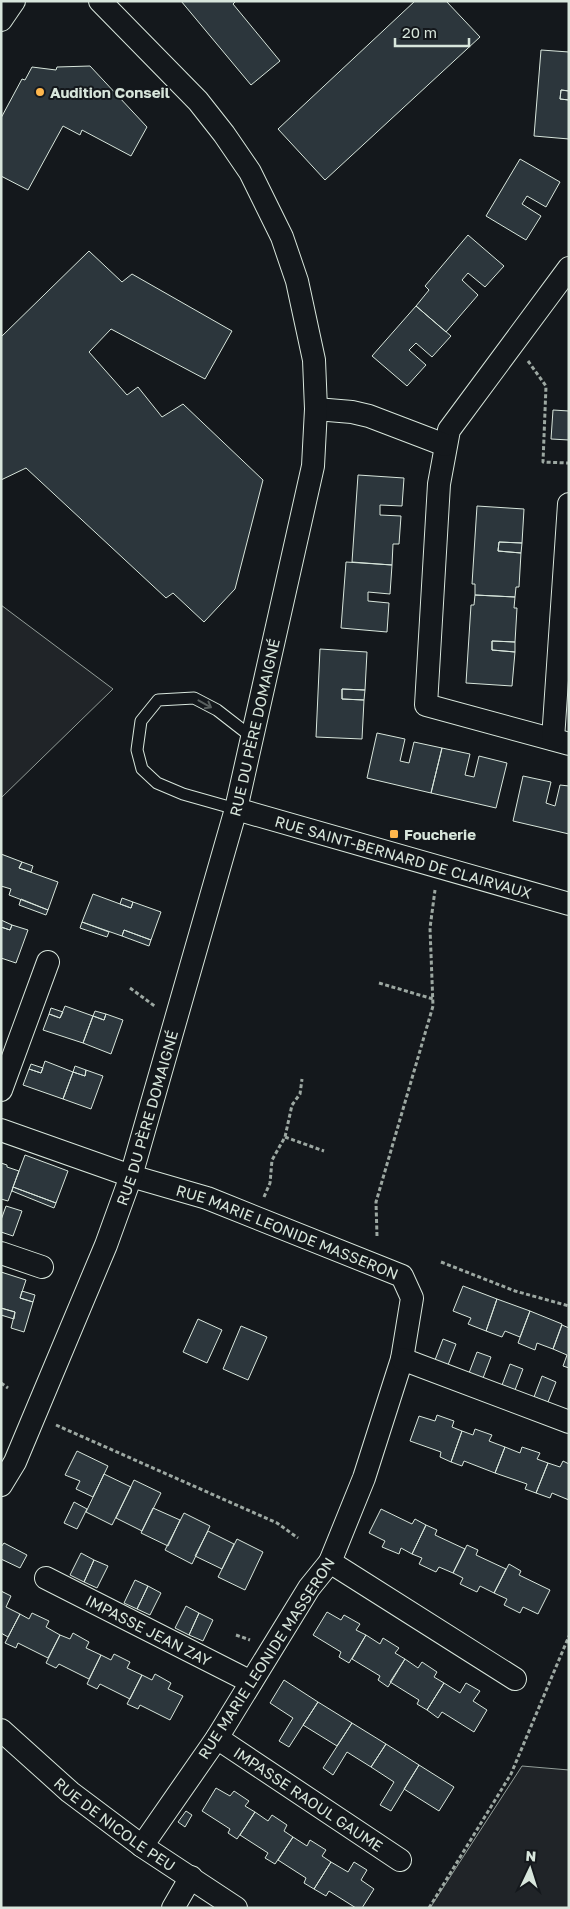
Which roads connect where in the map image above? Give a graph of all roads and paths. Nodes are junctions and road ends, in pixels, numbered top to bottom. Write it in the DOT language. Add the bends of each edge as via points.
graph roads {
  1 [pos="14,1"];
  2 [pos="100,1"];
  3 [pos="1,20"];
  4 [pos="569,268"];
  5 [pos="514,343"];
  6 [pos="316,409"];
  7 [pos="445,445"];
  8 [pos="569,464"];
  9 [pos="569,504"];
  10 [pos="253,738"];
  11 [pos="561,742"];
  12 [pos="236,809"];
  13 [pos="437,882"];
  14 [pos="569,904"];
  15 [pos="48,962"];
  16 [pos="379,983"];
  17 [pos="130,988"];
  18 [pos="433,999"];
  19 [pos="176,1018"];
  20 [pos="302,1078"];
  21 [pos="1,1090"];
  22 [pos="1,1130"];
  23 [pos="285,1137"];
  24 [pos="324,1151"];
  25 [pos="131,1176"];
  26 [pos="263,1199"];
  27 [pos="377,1236"];
  28 [pos="1,1253"];
  29 [pos="441,1262"];
  30 [pos="42,1268"];
  31 [pos="569,1306"];
  32 [pos="402,1359"];
  33 [pos="1,1383"];
  34 [pos="8,1388"];
  35 [pos="569,1422"];
  36 [pos="54,1424"];
  37 [pos="1,1485"];
  38 [pos="298,1538"];
  39 [pos="330,1562"];
  40 [pos="46,1578"];
  41 [pos="236,1635"];
  42 [pos="569,1636"];
  43 [pos="258,1642"];
  44 [pos="515,1679"];
  45 [pos="251,1682"];
  46 [pos="1,1730"];
  47 [pos="217,1738"];
  48 [pos="142,1846"];
  49 [pos="400,1860"];
  50 [pos="191,1877"];
  51 [pos="173,1908"];
  52 [pos="236,1908"];
  53 [pos="429,1908"];
  1 -- 3 [label="street"];
  2 -- 6 [label="street, RUE DU PÈRE DOMAIGNÉ" via="198,101 250,172 282,237 297,281 314,360"];
  4 -- 5 [label="street"];
  5 -- 7 [label="street" via="449,430"];
  5 -- 8 [label="path" via="546,386 543,462"];
  6 -- 7 [label="street" via="369,416"];
  6 -- 10 [label="street, RUE DU PÈRE DOMAIGNÉ" via="313,466"];
  7 -- 11 [label="street" via="439,484 426,704"];
  9 -- 11 [label="street"];
  10 -- 12 [label="street, RUE DU PÈRE DOMAIGNÉ"];
  12 -- 10 [label="lane, one-way" via="157,783 142,769 136,750 141,721 158,700 194,698 217,710"];
  12 -- 14 [label="street, RUE SAINT-BERNARD DE CLAIRVAUX"];
  12 -- 19 [label="street, RUE DU PÈRE DOMAIGNÉ"];
  13 -- 18 [label="path" via="430,928"];
  15 -- 21 [label="street"];
  16 -- 18 [label="path"];
  17 -- 19 [label="path"];
  18 -- 27 [label="path" via="376,1202"];
  19 -- 25 [label="street, RUE DU PÈRE DOMAIGNÉ"];
  20 -- 23 [label="path" via="300,1094 292,1105"];
  22 -- 25 [label="street, RUE MARIE LEONIDE MASSERON"];
  23 -- 24 [label="path"];
  23 -- 26 [label="path" via="272,1160 270,1183"];
  25 -- 32 [label="street, RUE MARIE LEONIDE MASSERON" via="208,1198 402,1276 412,1298"];
  25 -- 37 [label="street, RUE DU PÈRE DOMAIGNÉ" via="106,1245 26,1436"];
  28 -- 30 [label="street"];
  29 -- 31 [label="path" via="515,1291"];
  32 -- 35 [label="street"];
  32 -- 39 [label="street, RUE MARIE LEONIDE MASSERON" via="364,1478"];
  33 -- 34 [label="path"];
  36 -- 38 [label="path" via="277,1523"];
  39 -- 44 [label="street"];
  39 -- 45 [label="street, RUE MARIE LEONIDE MASSERON" via="309,1588"];
  40 -- 45 [label="street, IMPASSE JEAN ZAY"];
  41 -- 43 [label="path"];
  42 -- 53 [label="path" via="510,1774"];
  45 -- 47 [label="street, RUE MARIE LEONIDE MASSERON"];
  46 -- 48 [label="street, RUE DE NICOLE PEU" via="70,1792"];
  47 -- 48 [label="street, RUE MARIE LEONIDE MASSERON"];
  47 -- 49 [label="street, IMPASSE RAOUL GAUME"];
  48 -- 50 [label="street, RUE DE NICOLE PEU"];
  50 -- 51 [label="street"];
  50 -- 52 [label="street, RUE DE NICOLE PEU"];
}
